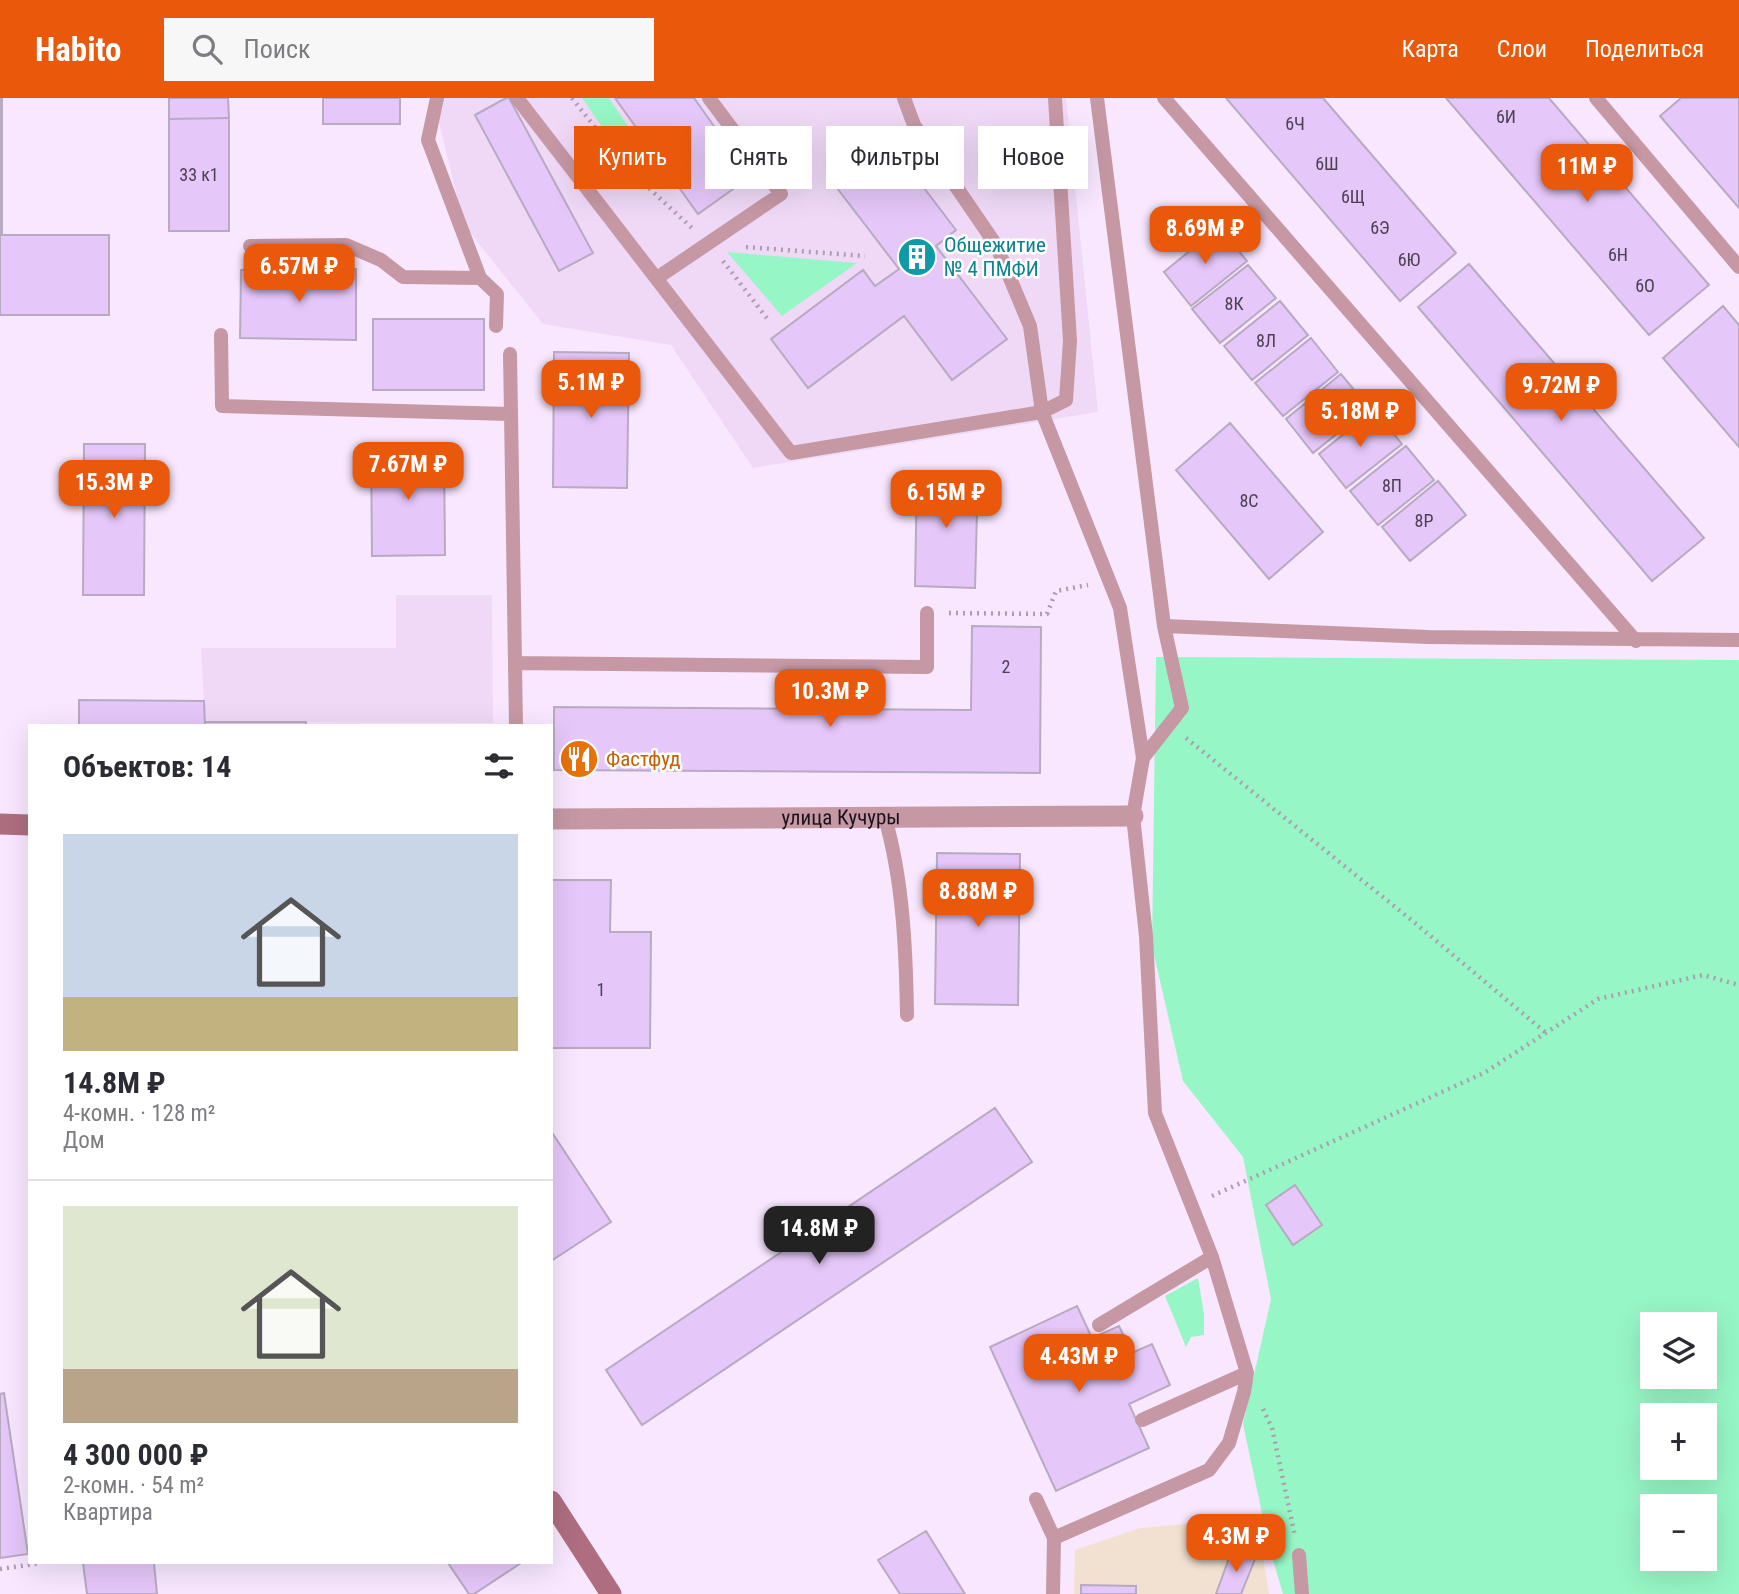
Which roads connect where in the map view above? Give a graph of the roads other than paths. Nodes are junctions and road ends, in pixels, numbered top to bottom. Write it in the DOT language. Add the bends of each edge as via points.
graph roads {
  1 [pos="437,98"];
  2 [pos="517,98"];
  3 [pos="709,98"];
  4 [pos="904,98"];
  5 [pos="1055,98"];
  6 [pos="1097,98"];
  7 [pos="1164,98"];
  8 [pos="1596,98"];
  9 [pos="250,246"];
  10 [pos="1739,267"];
  11 [pos="480,278"];
  12 [pos="657,278"];
  13 [pos="496,326"];
  14 [pos="221,335"];
  15 [pos="510,354"];
  16 [pos="1042,412"];
  17 [pos="511,414"];
  18 [pos="927,613"];
  19 [pos="1164,626"];
  20 [pos="1739,640"];
  21 [pos="1636,641"];
  22 [pos="515,663"];
  23 [pos="516,724"];
  24 [pos="1143,758"];
  25 [pos="1133,817"];
  26 [pos="885,818"];
  27 [pos="553,819"];
  28 [pos="0,824"];
  29 [pos="28,825"];
  30 [pos="907,1015"];
  31 [pos="1212,1256"];
  32 [pos="1099,1325"];
  33 [pos="1247,1373"];
  34 [pos="1142,1420"];
  35 [pos="1036,1499"];
  36 [pos="553,1504"];
  37 [pos="1054,1538"];
  38 [pos="1299,1555"];
  39 [pos="611,1594"];
  40 [pos="1054,1594"];
  41 [pos="1302,1594"];
  1 -- 11 [label="lane" via="428,140"];
  2 -- 12 [label="lane"];
  3 -- 12 [label="lane" via="781,194"];
  4 -- 16 [label="lane" via="915,125 996,245 1030,327"];
  5 -- 16 [label="lane" via="1070,341 1066,400"];
  6 -- 19 [label="lane"];
  7 -- 21 [label="lane"];
  8 -- 10 [label="lane"];
  9 -- 11 [label="lane" via="346,245 404,276"];
  11 -- 13 [label="lane" via="496,294"];
  12 -- 16 [label="lane" via="791,453"];
  14 -- 17 [label="lane" via="222,405"];
  15 -- 17 [label="lane"];
  16 -- 24 [label="lane" via="1120,608"];
  17 -- 22 [label="lane"];
  18 -- 22 [label="lane" via="927,667"];
  19 -- 21 [label="lane"];
  19 -- 24 [label="lane" via="1182,708"];
  20 -- 21 [label="lane"];
  22 -- 23 [label="lane"];
  24 -- 25 [label="lane"];
  25 -- 26 [label="street, улица Кучуры"];
  25 -- 31 [label="lane" via="1146,936 1155,1113"];
  26 -- 27 [label="street, улица Кучуры"];
  26 -- 30 [label="lane" via="894,848"];
  28 -- 29 [label="street"];
  31 -- 32 [label="lane"];
  31 -- 33 [label="lane"];
  33 -- 34 [label="lane"];
  33 -- 37 [label="lane" via="1229,1443 1209,1470"];
  35 -- 37 [label="lane"];
  36 -- 39 [label="street"];
  37 -- 40 [label="lane"];
  38 -- 41 [label="lane"];
}
